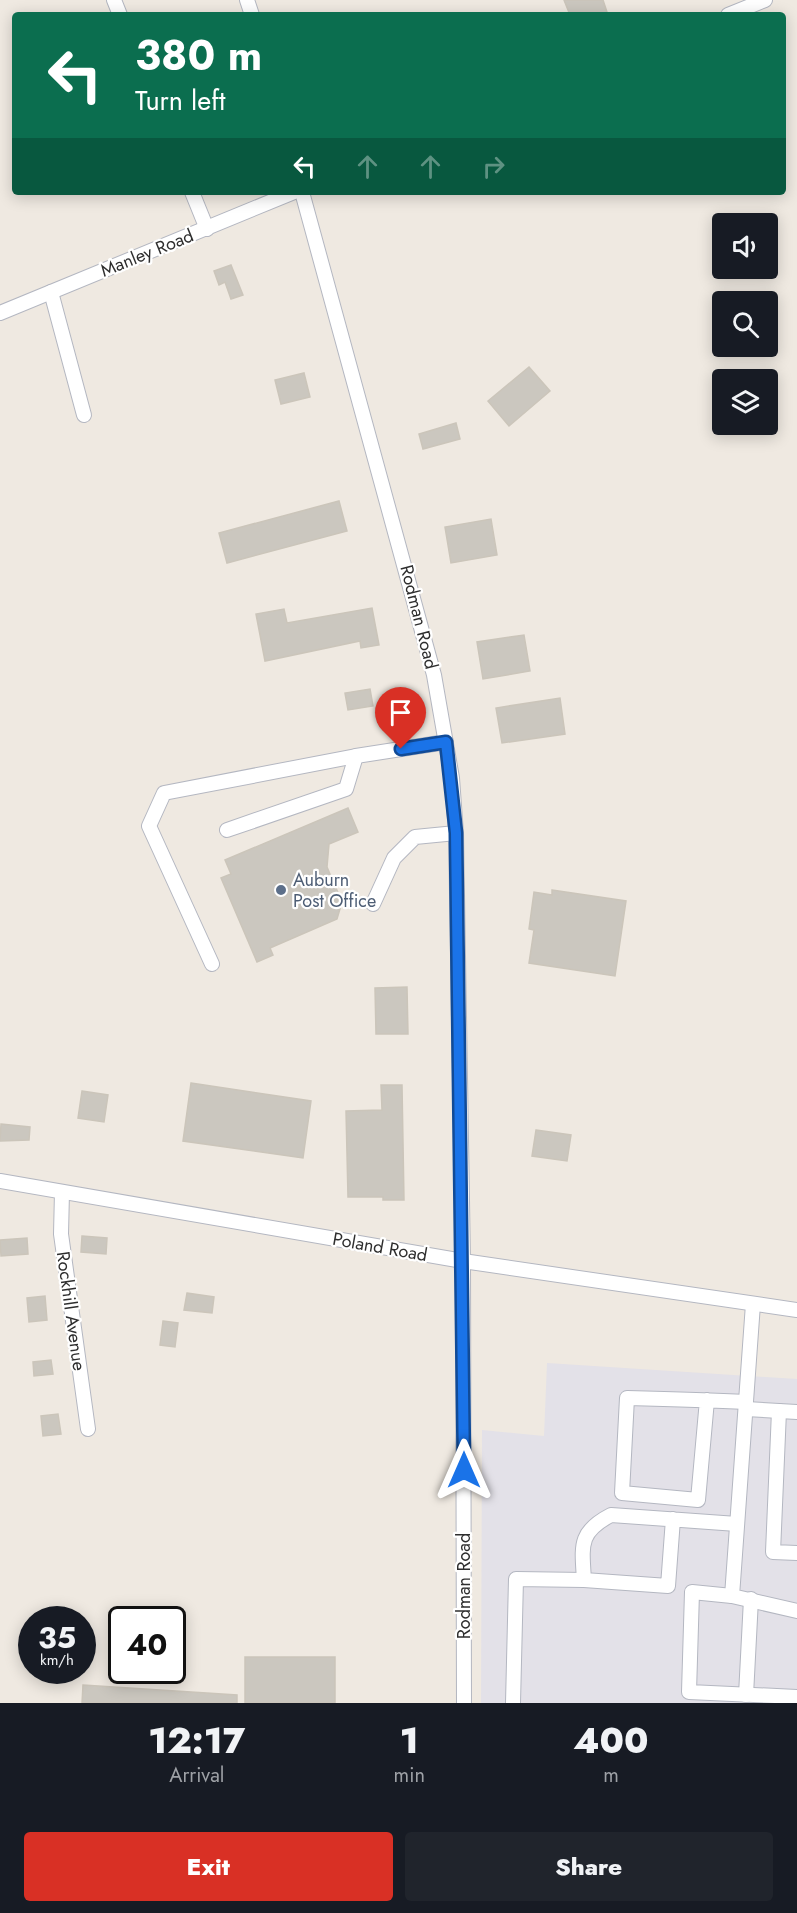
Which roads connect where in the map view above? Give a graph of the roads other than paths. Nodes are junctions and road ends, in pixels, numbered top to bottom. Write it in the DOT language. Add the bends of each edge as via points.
graph roads {
  1 [pos="765,0"];
  2 [pos="735,12"];
  3 [pos="193,195"];
  4 [pos="287,195"];
  5 [pos="303,195"];
  6 [pos="207,228"];
  7 [pos="51,292"];
  8 [pos="0,313"];
  9 [pos="84,415"];
  10 [pos="446,742"];
  11 [pos="356,756"];
  12 [pos="227,830"];
  13 [pos="456,833"];
  14 [pos="373,904"];
  15 [pos="212,964"];
  16 [pos="0,1181"];
  17 [pos="62,1191"];
  18 [pos="463,1261"];
  19 [pos="753,1304"];
  20 [pos="797,1310"];
  21 [pos="707,1400"];
  22 [pos="746,1405"];
  23 [pos="779,1411"];
  24 [pos="797,1413"];
  25 [pos="88,1430"];
  26 [pos="673,1519"];
  27 [pos="737,1524"];
  28 [pos="797,1553"];
  29 [pos="584,1580"];
  30 [pos="668,1586"];
  31 [pos="692,1592"];
  32 [pos="732,1596"];
  33 [pos="751,1599"];
  34 [pos="797,1611"];
  35 [pos="746,1695"];
  36 [pos="797,1697"];
  37 [pos="464,1703"];
  38 [pos="513,1703"];
  1 -- 2 [label="street"];
  3 -- 6 [label="street"];
  4 -- 6 [label="street, Manley Road"];
  5 -- 10 [label="street, Rodman Road" via="400,545 434,675"];
  6 -- 7 [label="street, Manley Road"];
  7 -- 8 [label="street, Manley Road"];
  7 -- 9 [label="street"];
  10 -- 11 [label="street"];
  10 -- 13 [label="street, Rodman Road"];
  11 -- 12 [label="street" via="346,789"];
  11 -- 15 [label="street" via="164,793 149,826"];
  13 -- 14 [label="street" via="415,837 394,858"];
  13 -- 18 [label="street, Rodman Road"];
  16 -- 17 [label="street, Poland Road"];
  17 -- 18 [label="street, Poland Road"];
  17 -- 25 [label="street, Rockhill Avenue" via="61,1234"];
  18 -- 19 [label="street, Poland Road"];
  18 -- 37 [label="street, Rodman Road"];
  19 -- 20 [label="street, Poland Road"];
  19 -- 22 [label="street"];
  21 -- 21 [label="street" via="627,1398 622,1493 698,1500"];
  21 -- 22 [label="street"];
  22 -- 23 [label="street"];
  22 -- 27 [label="street"];
  23 -- 24 [label="street"];
  23 -- 28 [label="street" via="773,1552"];
  26 -- 27 [label="street"];
  26 -- 29 [label="street" via="611,1515 594,1524 582,1545"];
  26 -- 30 [label="street"];
  27 -- 32 [label="street"];
  29 -- 30 [label="street"];
  29 -- 38 [label="street" via="516,1579"];
  30 -- 31 [label="street"];
  31 -- 32 [label="street"];
  31 -- 35 [label="street" via="689,1692"];
  32 -- 33 [label="street"];
  33 -- 34 [label="street"];
  33 -- 35 [label="street"];
  35 -- 36 [label="street"];
}
